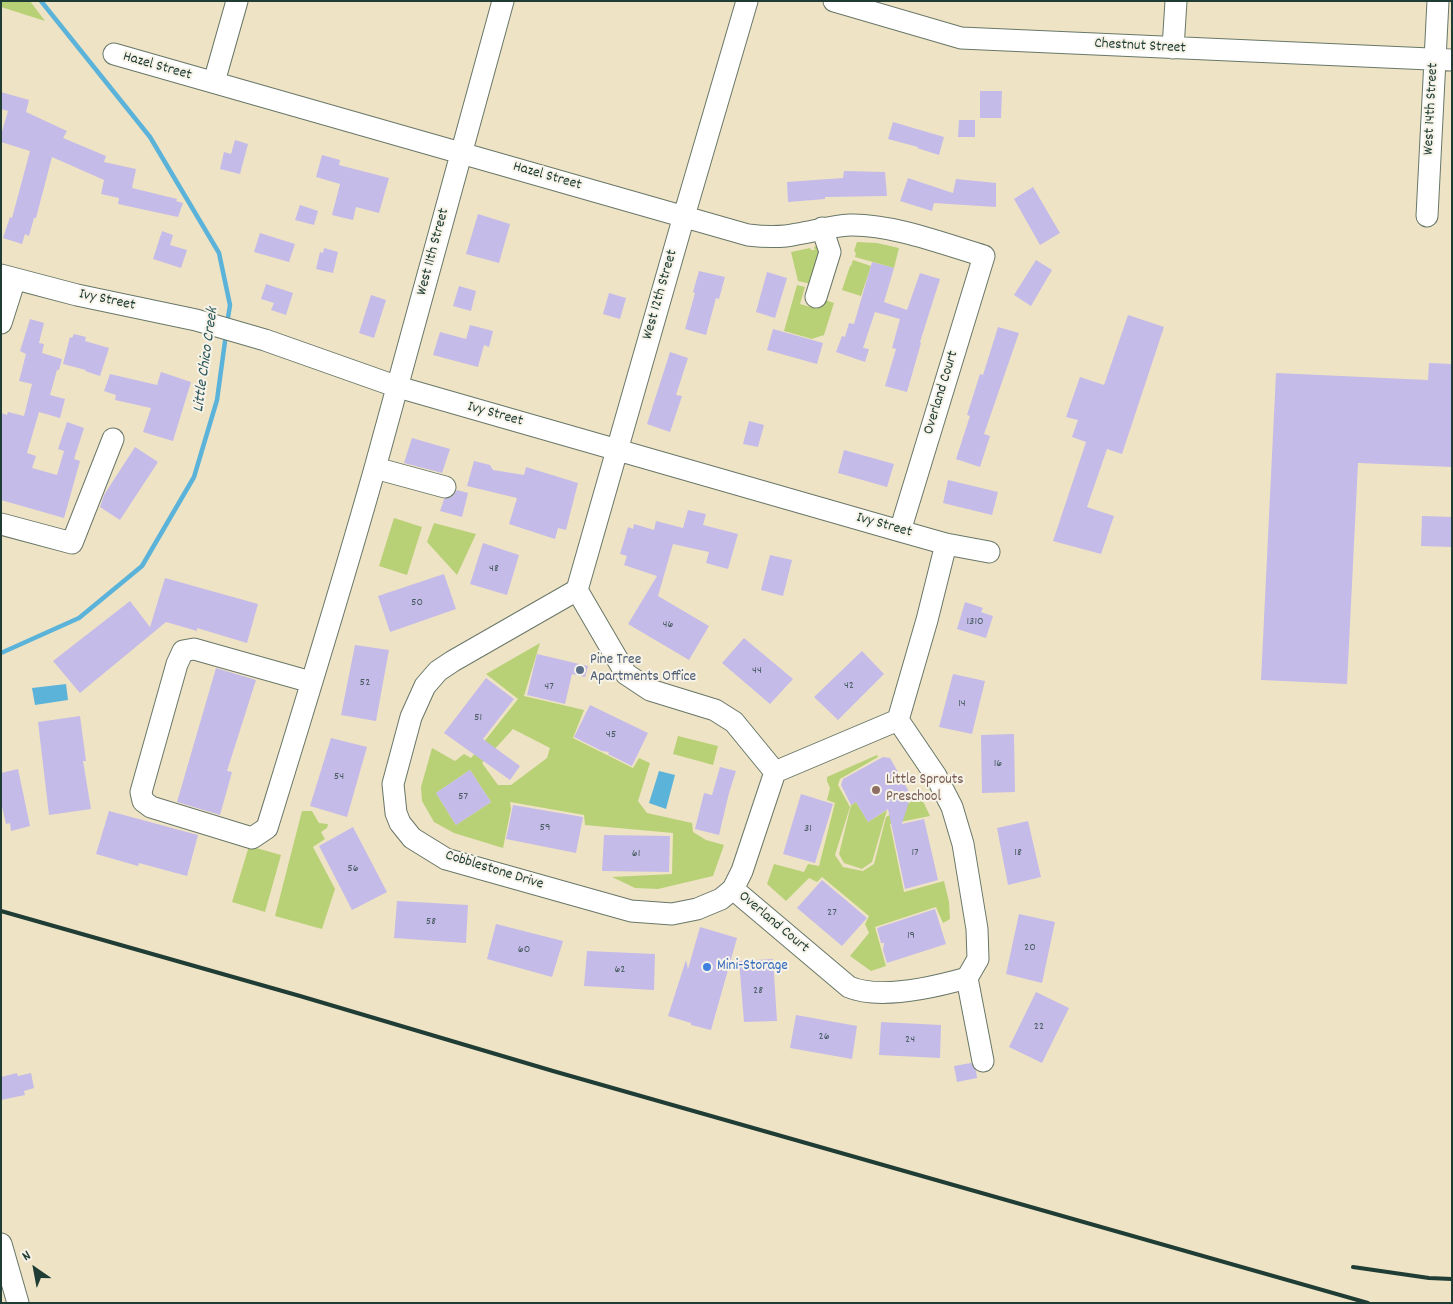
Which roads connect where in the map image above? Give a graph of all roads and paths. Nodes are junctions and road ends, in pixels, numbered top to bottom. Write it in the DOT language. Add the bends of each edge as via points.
graph roads {
  1 [pos="237,1"];
  2 [pos="502,1"];
  3 [pos="747,1"];
  4 [pos="834,1"];
  5 [pos="1176,1"];
  6 [pos="1438,1"];
  7 [pos="1173,48"];
  8 [pos="114,54"];
  9 [pos="1443,60"];
  10 [pos="214,82"];
  11 [pos="460,152"];
  12 [pos="684,216"];
  13 [pos="1427,216"];
  14 [pos="822,228"];
  15 [pos="984,256"];
  16 [pos="8,277"];
  17 [pos="816,297"];
  18 [pos="1,323"];
  19 [pos="398,387"];
  20 [pos="113,439"];
  21 [pos="616,449"];
  22 [pos="375,468"];
  23 [pos="445,487"];
  24 [pos="1,524"];
  25 [pos="900,531"];
  26 [pos="946,544"];
  27 [pos="989,552"];
  28 [pos="577,590"];
  29 [pos="312,682"];
  30 [pos="898,720"];
  31 [pos="775,772"];
  32 [pos="733,889"];
  33 [pos="967,978"];
  34 [pos="983,1061"];
  35 [pos="3,1257"];
  36 [pos="18,1303"];
  1 -- 10 [label="street"];
  2 -- 11 [label="street, West 11th Street"];
  3 -- 12 [label="street, West 12th Street"];
  4 -- 7 [label="street, Chestnut Street" via="961,38"];
  5 -- 7 [label="street"];
  6 -- 9 [label="street, West 14th Street"];
  7 -- 9 [label="street, Chestnut Street"];
  8 -- 10 [label="street, Hazel Street"];
  9 -- 13 [label="street, West 14th Street"];
  10 -- 11 [label="street, Hazel Street"];
  11 -- 12 [label="street, Hazel Street"];
  11 -- 19 [label="street, West 11th Street"];
  12 -- 14 [label="street, Hazel Street" via="769,237 796,235"];
  12 -- 21 [label="street, West 12th Street"];
  14 -- 15 [label="street, Hazel Street" via="851,225 886,229"];
  14 -- 17 [label="street" via="830,252"];
  15 -- 25 [label="street, Overland Court"];
  16 -- 18 [label="street"];
  16 -- 19 [label="street, Ivy Street" via="196,320 262,339"];
  19 -- 21 [label="street, Ivy Street"];
  19 -- 22 [label="street, West 11th Street"];
  20 -- 24 [label="street" via="72,543"];
  21 -- 25 [label="street, Ivy Street"];
  21 -- 28 [label="street, West 12th Street"];
  22 -- 23 [label="street"];
  22 -- 29 [label="street, West 11th Street"];
  25 -- 26 [label="street, Ivy Street"];
  26 -- 27 [label="street, Ivy Street"];
  26 -- 30 [label="street"];
  28 -- 31 [label="street" via="626,674 650,690 715,710 734,722"];
  28 -- 32 [label="street, Cobblestone Drive" via="452,661 425,686 411,717 393,784 400,824 412,838 446,859 631,911 672,914 697,909 721,899"];
  29 -- 29 [label="street, West 11th Street" via="267,828 252,838 151,807 143,801 141,792 177,664 184,651 194,649"];
  30 -- 31 [label="street"];
  30 -- 33 [label="street" via="936,776 952,807 963,844 977,929 978,959"];
  31 -- 32 [label="street, Overland Court"];
  32 -- 33 [label="street, Overland Court" via="860,992 904,990"];
  33 -- 34 [label="street"];
  35 -- 36 [label="street"];
}
